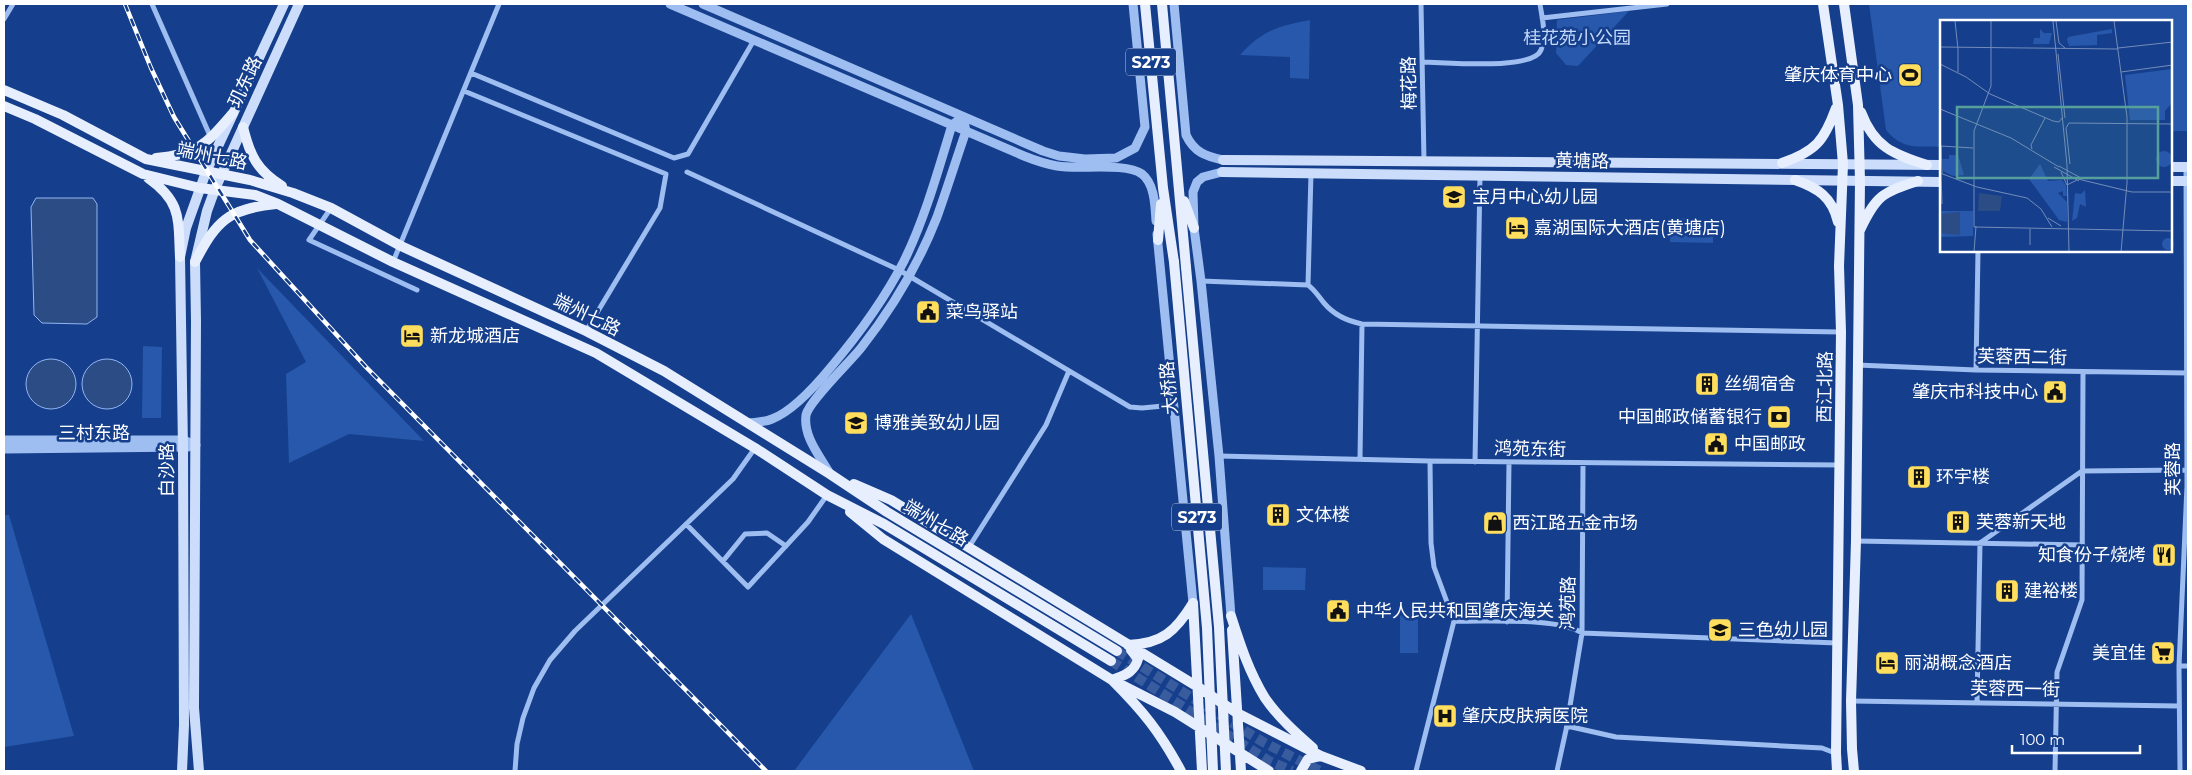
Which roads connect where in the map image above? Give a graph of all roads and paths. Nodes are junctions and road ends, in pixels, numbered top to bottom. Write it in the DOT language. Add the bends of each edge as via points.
graph roads {
  1 [pos="13,4"];
  2 [pos="152,4"];
  3 [pos="284,4"];
  4 [pos="299,4"];
  5 [pos="499,4"];
  6 [pos="703,4"];
  7 [pos="1132,4"];
  8 [pos="1145,4"];
  9 [pos="1162,4"];
  10 [pos="1174,4"];
  11 [pos="1421,4"];
  12 [pos="1540,4"];
  13 [pos="1667,4"];
  14 [pos="1823,4"];
  15 [pos="1844,4"];
  16 [pos="674,5"];
  17 [pos="1637,5"];
  18 [pos="1542,18"];
  19 [pos="4,19"];
  20 [pos="754,40"];
  21 [pos="1140,61"];
  22 [pos="1423,62"];
  23 [pos="1854,72"];
  24 [pos="471,73"];
  25 [pos="1833,77"];
  26 [pos="4,90"];
  27 [pos="464,90"];
  28 [pos="1172,100"];
  29 [pos="1838,105"];
  30 [pos="1858,105"];
  31 [pos="4,106"];
  32 [pos="233,113"];
  33 [pos="963,117"];
  34 [pos="1157,120"];
  35 [pos="1185,121"];
  36 [pos="952,125"];
  37 [pos="243,127"];
  38 [pos="966,131"];
  39 [pos="211,138"];
  40 [pos="146,158"];
  41 [pos="1223,160"];
  42 [pos="1424,161"];
  43 [pos="1782,163"];
  44 [pos="1843,164"];
  45 [pos="1860,164"];
  46 [pos="1926,165"];
  47 [pos="1940,165"];
  48 [pos="2172,167"];
  49 [pos="2187,167"];
  50 [pos="206,172"];
  51 [pos="688,172"];
  52 [pos="1222,172"];
  53 [pos="143,174"];
  54 [pos="221,174"];
  55 [pos="1311,174"];
  56 [pos="1480,176"];
  57 [pos="1795,180"];
  58 [pos="2188,180"];
  59 [pos="1843,181"];
  60 [pos="1860,181"];
  61 [pos="1918,181"];
  62 [pos="2172,181"];
  63 [pos="1940,182"];
  64 [pos="1178,186"];
  65 [pos="200,188"];
  66 [pos="1163,188"];
  67 [pos="215,189"];
  68 [pos="293,193"];
  69 [pos="278,204"];
  70 [pos="331,208"];
  71 [pos="320,224"];
  72 [pos="1194,228"];
  73 [pos="1840,231"];
  74 [pos="1858,235"];
  75 [pos="1158,240"];
  76 [pos="400,246"];
  77 [pos="1978,252"];
  78 [pos="180,257"];
  79 [pos="195,262"];
  80 [pos="393,262"];
  81 [pos="1839,266"];
  82 [pos="1858,266"];
  83 [pos="899,270"];
  84 [pos="908,275"];
  85 [pos="1201,281"];
  86 [pos="1308,285"];
  87 [pos="417,290"];
  88 [pos="1362,324"];
  89 [pos="1477,326"];
  90 [pos="586,331"];
  91 [pos="1841,332"];
  92 [pos="1858,365"];
  93 [pos="1976,370"];
  94 [pos="1069,371"];
  95 [pos="2083,372"];
  96 [pos="2187,373"];
  97 [pos="1174,405"];
  98 [pos="749,423"];
  99 [pos="4,440"];
  100 [pos="183,445"];
  101 [pos="196,445"];
  102 [pos="755,448"];
  103 [pos="4,449"];
  104 [pos="1219,456"];
  105 [pos="1360,459"];
  106 [pos="1430,461"];
  107 [pos="1475,462"];
  108 [pos="1509,462"];
  109 [pos="1583,463"];
  110 [pos="1840,465"];
  111 [pos="2187,470"];
  112 [pos="2082,471"];
  113 [pos="830,474"];
  114 [pos="826,495"];
  115 [pos="838,501"];
  116 [pos="686,524"];
  117 [pos="1856,541"];
  118 [pos="1980,543"];
  119 [pos="2083,545"];
  120 [pos="786,546"];
  121 [pos="968,548"];
  122 [pos="723,561"];
  123 [pos="1228,594"];
  124 [pos="1193,597"];
  125 [pos="1231,616"];
  126 [pos="1454,621"];
  127 [pos="1507,622"];
  128 [pos="1582,633"];
  129 [pos="1837,643"];
  130 [pos="1128,646"];
  131 [pos="1118,651"];
  132 [pos="1111,661"];
  133 [pos="2179,666"];
  134 [pos="2188,666"];
  135 [pos="1112,680"];
  136 [pos="1198,687"];
  137 [pos="1851,701"];
  138 [pos="1977,702"];
  139 [pos="2055,704"];
  140 [pos="2178,706"];
  141 [pos="1237,713"];
  142 [pos="1567,726"];
  143 [pos="1200,728"];
  144 [pos="1836,753"];
  145 [pos="1240,754"];
  146 [pos="1321,756"];
  147 [pos="182,771"];
  148 [pos="199,771"];
  149 [pos="516,771"];
  150 [pos="1181,771"];
  151 [pos="1202,771"];
  152 [pos="1213,771"];
  153 [pos="1226,771"];
  154 [pos="1241,771"];
  155 [pos="1269,771"];
  156 [pos="1301,771"];
  157 [pos="1360,771"];
  158 [pos="1416,771"];
  159 [pos="1557,771"];
  160 [pos="1837,771"];
  161 [pos="1854,771"];
  162 [pos="2054,771"];
  163 [pos="2180,771"];
  1 -- 19 [label="street"];
  2 -- 39 [label="street"];
  3 -- 32 [label="main road, 玑东路"];
  4 -- 37 [label="main road, 玑东路"];
  5 -- 24 [label="street"];
  6 -- 33 [label="street"];
  7 -- 21 [label="street"];
  8 -- 34 [label="main road, 大桥路 / S273"];
  9 -- 28 [label="main road, 大桥路 / S273"];
  10 -- 35 [label="street"];
  11 -- 22 [label="street, 梅花路"];
  12 -- 18 [label="street"];
  13 -- 17 [label="street"];
  14 -- 25 [label="main road, 西江北路"];
  15 -- 23 [label="main road, 西江北路"];
  16 -- 20 [label="street"];
  17 -- 18 [label="street"];
  18 -- 22 [label="street" via="1544,38 1536,57 1503,64"];
  20 -- 24 [label="street" via="688,154 674,158"];
  20 -- 36 [label="street"];
  21 -- 33 [label="street" via="1145,127 1135,148 1116,158 1059,156"];
  21 -- 34 [label="street"];
  22 -- 42 [label="street, 梅花路"];
  23 -- 25 [label="main road"];
  23 -- 30 [label="main road, 西江北路"];
  24 -- 27 [label="street"];
  25 -- 29 [label="main road, 西江北路"];
  26 -- 40 [label="main road, 端州七路" via="63,115"];
  27 -- 76 [label="street"];
  27 -- 90 [label="street" via="666,174 660,208"];
  28 -- 35 [label="street"];
  28 -- 64 [label="main road, 大桥路 / S273"];
  29 -- 43 [label="main road" via="1819,144 1800,157"];
  29 -- 44 [label="main road, 西江北路"];
  30 -- 45 [label="main road, 西江北路"];
  30 -- 46 [label="main road" via="1866,126 1880,143 1898,155"];
  31 -- 53 [label="main road, 端州七路"];
  32 -- 39 [label="main road"];
  32 -- 50 [label="main road, 玑东路"];
  33 -- 36 [label="street"];
  33 -- 38 [label="street"];
  34 -- 66 [label="main road, 大桥路 / S273"];
  35 -- 41 [label="street" via="1186,135 1198,152"];
  36 -- 38 [label="street"];
  36 -- 83 [label="street" via="924,213"];
  37 -- 54 [label="main road, 玑东路"];
  37 -- 68 [label="main road" via="252,158 266,176"];
  38 -- 75 [label="street" via="1058,167 1127,168 1142,174 1150,184 1155,200"];
  38 -- 84 [label="street" via="936,218"];
  39 -- 40 [label="main road" via="203,146 183,154"];
  40 -- 50 [label="main road, 端州七路"];
  41 -- 42 [label="main road, 黄塘路"];
  42 -- 43 [label="main road, 黄塘路"];
  43 -- 44 [label="main road, 黄塘路"];
  44 -- 45 [label="main road, 黄塘路"];
  44 -- 59 [label="main road, 西江北路"];
  45 -- 46 [label="main road, 黄塘路"];
  45 -- 60 [label="main road, 西江北路"];
  46 -- 47 [label="main road, 黄塘路"];
  48 -- 49 [label="main road"];
  49 -- 58 [label="street, 芙蓉路"];
  50 -- 54 [label="main road, 端州七路"];
  50 -- 65 [label="main road, 白沙路"];
  51 -- 83 [label="street"];
  52 -- 55 [label="main road, 黄塘路"];
  52 -- 72 [label="street" via="1197,182 1193,192"];
  53 -- 65 [label="main road, 端州七路"];
  53 -- 78 [label="main road" via="164,189 173,203"];
  54 -- 67 [label="main road, 白沙路"];
  54 -- 68 [label="main road, 端州七路"];
  55 -- 56 [label="main road, 黄塘路"];
  55 -- 86 [label="street"];
  56 -- 57 [label="main road, 黄塘路"];
  56 -- 89 [label="street"];
  57 -- 59 [label="main road, 黄塘路"];
  57 -- 73 [label="main road" via="1813,186 1828,197"];
  58 -- 62 [label="main road"];
  58 -- 96 [label="street, 芙蓉路"];
  59 -- 60 [label="main road, 黄塘路"];
  59 -- 73 [label="main road, 西江北路"];
  60 -- 61 [label="main road, 黄塘路"];
  60 -- 74 [label="main road, 西江北路"];
  61 -- 63 [label="main road, 黄塘路"];
  61 -- 74 [label="main road" via="1893,189 1881,197 1870,208"];
  64 -- 72 [label="main road"];
  64 -- 153 [label="main road, 大桥路 / S273, bridge" via="1219,627"];
  65 -- 67 [label="main road, 端州七路"];
  65 -- 78 [label="main road, 白沙路"];
  66 -- 75 [label="main road"];
  66 -- 152 [label="main road, 大桥路 / S273, bridge" via="1174,262 1207,628"];
  67 -- 69 [label="main road, 端州七路" via="255,195"];
  67 -- 79 [label="main road, 白沙路" via="200,232"];
  68 -- 70 [label="main road, 端州七路"];
  69 -- 71 [label="main road, 端州七路"];
  69 -- 79 [label="main road" via="233,213 215,228"];
  70 -- 71 [label="street"];
  70 -- 76 [label="main road, 端州七路"];
  71 -- 80 [label="main road, 端州七路"];
  71 -- 87 [label="street" via="309,240"];
  72 -- 85 [label="street"];
  73 -- 81 [label="main road, 西江北路"];
  74 -- 82 [label="main road, 西江北路"];
  75 -- 97 [label="street"];
  76 -- 80 [label="street"];
  76 -- 90 [label="main road, 端州七路"];
  77 -- 93 [label="street"];
  78 -- 100 [label="main road, 白沙路"];
  79 -- 101 [label="main road, 白沙路"];
  80 -- 102 [label="main road, 端州七路" via="596,353"];
  81 -- 82 [label="main road"];
  81 -- 91 [label="main road, 西江北路"];
  82 -- 92 [label="main road, 西江北路"];
  83 -- 84 [label="street"];
  83 -- 98 [label="street" via="854,341 819,381 783,414"];
  84 -- 94 [label="street"];
  84 -- 113 [label="street" via="861,348 809,406 806,427"];
  85 -- 86 [label="street"];
  85 -- 104 [label="street"];
  86 -- 88 [label="street" via="1332,310 1350,322"];
  88 -- 89 [label="street"];
  88 -- 105 [label="street"];
  89 -- 91 [label="street"];
  89 -- 107 [label="street"];
  90 -- 98 [label="main road, 端州七路" via="664,371"];
  91 -- 110 [label="main road, 西江北路"];
  92 -- 93 [label="street, 芙蓉西二街"];
  92 -- 117 [label="main road, 西江北路"];
  93 -- 95 [label="street, 芙蓉西二街"];
  94 -- 97 [label="street" via="1130,407"];
  94 -- 121 [label="street" via="1046,425"];
  95 -- 96 [label="street, 芙蓉西二街"];
  95 -- 112 [label="street"];
  96 -- 111 [label="street, 芙蓉路"];
  97 -- 124 [label="street"];
  98 -- 113 [label="main road, 端州七路"];
  99 -- 100 [label="street, 三村东路"];
  100 -- 101 [label="street"];
  100 -- 103 [label="street, 三村东路"];
  100 -- 147 [label="main road, 白沙路"];
  101 -- 148 [label="main road, 白沙路" via="194,708"];
  102 -- 114 [label="main road, 端州七路"];
  102 -- 116 [label="street" via="733,479"];
  104 -- 105 [label="street, 鸿苑东街"];
  104 -- 123 [label="street"];
  105 -- 106 [label="street, 鸿苑东街"];
  106 -- 107 [label="street, 鸿苑东街"];
  106 -- 126 [label="street" via="1434,567"];
  107 -- 108 [label="street, 鸿苑东街"];
  108 -- 109 [label="street, 鸿苑东街"];
  108 -- 127 [label="street"];
  109 -- 110 [label="street, 鸿苑东街"];
  109 -- 128 [label="street, 鸿苑路"];
  110 -- 129 [label="main road, 西江北路"];
  111 -- 112 [label="street"];
  111 -- 133 [label="street, 芙蓉路"];
  112 -- 118 [label="street"];
  112 -- 119 [label="street"];
  113 -- 121 [label="main road" via="891,500"];
  113 -- 131 [label="main road, 端州七路" via="887,512"];
  114 -- 115 [label="main road, 端州七路"];
  114 -- 120 [label="street"];
  115 -- 132 [label="main road, 端州七路" via="884,524"];
  115 -- 135 [label="main road" via="883,540"];
  116 -- 122 [label="street"];
  116 -- 149 [label="street" via="575,631 550,660 522,718 516,744"];
  117 -- 118 [label="street"];
  117 -- 137 [label="main road, 西江北路"];
  118 -- 119 [label="street"];
  118 -- 138 [label="street"];
  119 -- 139 [label="street" via="2082,600 2056,672"];
  120 -- 122 [label="street" via="767,533 746,534"];
  120 -- 122 [label="street" via="748,587"];
  121 -- 130 [label="main road"];
  123 -- 124 [label="street" via="1227,599 1210,605"];
  123 -- 125 [label="street"];
  124 -- 130 [label="main road" via="1176,628 1153,642"];
  124 -- 136 [label="main road"];
  125 -- 141 [label="main road"];
  125 -- 146 [label="main road" via="1247,662 1266,698"];
  126 -- 127 [label="street"];
  126 -- 158 [label="street"];
  127 -- 128 [label="street" via="1555,623 1573,627"];
  128 -- 129 [label="street"];
  128 -- 142 [label="street, 鸿苑路"];
  129 -- 144 [label="main road, 西江北路"];
  130 -- 135 [label="main road" via="1138,659 1136,668"];
  130 -- 136 [label="main road"];
  133 -- 134 [label="street"];
  133 -- 140 [label="street, 芙蓉路"];
  135 -- 143 [label="main road"];
  135 -- 150 [label="main road" via="1141,708"];
  136 -- 141 [label="main road"];
  136 -- 143 [label="main road"];
  137 -- 138 [label="street, 芙蓉西一街"];
  137 -- 161 [label="main road, 西江北路"];
  138 -- 139 [label="street, 芙蓉西一街"];
  139 -- 140 [label="street, 芙蓉西一街"];
  139 -- 162 [label="street"];
  140 -- 163 [label="street, 芙蓉路"];
  141 -- 145 [label="main road"];
  141 -- 146 [label="main road"];
  142 -- 144 [label="street" via="1616,737 1822,748"];
  142 -- 159 [label="street, 鸿苑路"];
  143 -- 145 [label="main road"];
  143 -- 151 [label="main road"];
  144 -- 160 [label="main road, 西江北路"];
  145 -- 154 [label="main road"];
  145 -- 155 [label="main road"];
  146 -- 156 [label="main road" via="1308,759"];
  146 -- 157 [label="main road"];
}
